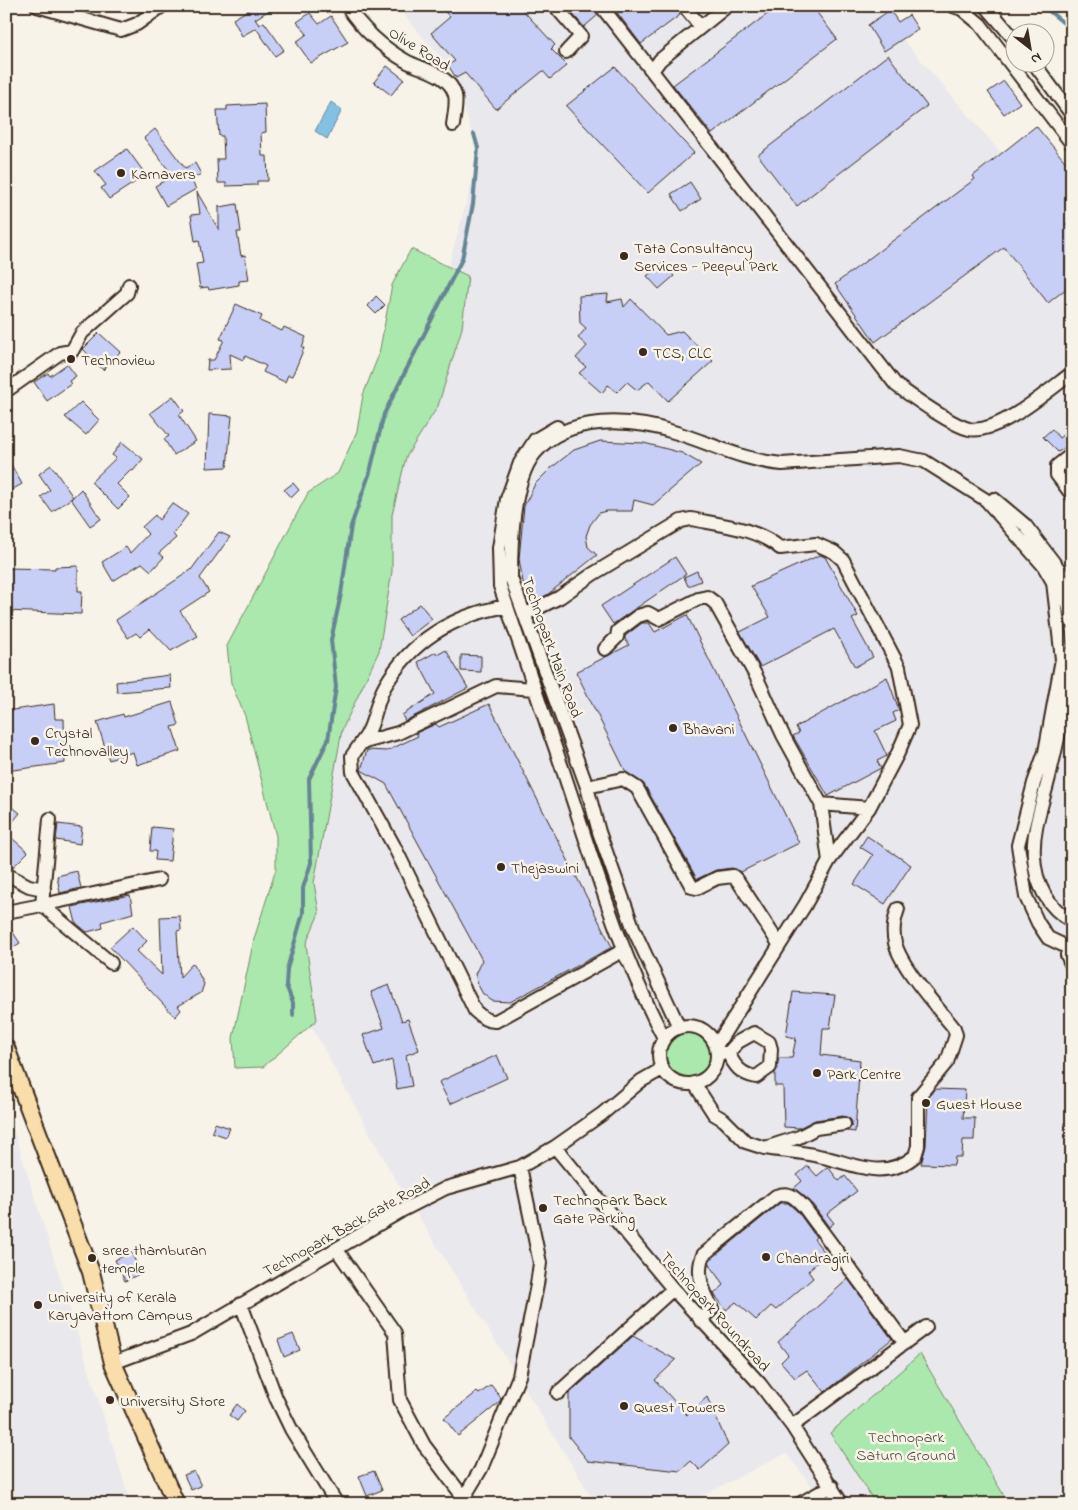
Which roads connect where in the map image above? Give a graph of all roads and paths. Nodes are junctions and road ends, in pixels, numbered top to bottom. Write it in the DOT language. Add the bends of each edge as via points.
graph roads {
  1 [pos="37,6"];
  2 [pos="162,6"];
  3 [pos="346,6"];
  4 [pos="556,6"];
  5 [pos="601,6"];
  6 [pos="684,6"];
  7 [pos="727,6"];
  8 [pos="953,6"];
  9 [pos="986,6"];
  10 [pos="701,27"];
  11 [pos="1006,29"];
  12 [pos="566,52"];
  13 [pos="1006,53"];
  14 [pos="652,71"];
  15 [pos="1021,72"];
  16 [pos="1040,72"];
  17 [pos="1072,115"];
  18 [pos="453,125"];
  19 [pos="1072,144"];
  20 [pos="129,285"];
  21 [pos="1072,373"];
  22 [pos="6,391"];
  23 [pos="1072,454"];
  24 [pos="1072,495"];
  25 [pos="500,586"];
  26 [pos="506,606"];
  27 [pos="524,615"];
  28 [pos="1072,622"];
  29 [pos="605,648"];
  30 [pos="1072,666"];
  31 [pos="534,689"];
  32 [pos="551,737"];
  33 [pos="361,743"];
  34 [pos="587,787"];
  35 [pos="820,804"];
  36 [pos="870,808"];
  37 [pos="50,819"];
  38 [pos="829,861"];
  39 [pos="6,874"];
  40 [pos="159,880"];
  41 [pos="44,889"];
  42 [pos="42,905"];
  43 [pos="898,909"];
  44 [pos="6,912"];
  45 [pos="1072,921"];
  46 [pos="1070,943"];
  47 [pos="779,944"];
  48 [pos="629,962"];
  49 [pos="111,963"];
  50 [pos="1072,966"];
  51 [pos="679,1027"];
  52 [pos="664,1038"];
  53 [pos="6,1048"];
  54 [pos="720,1050"];
  55 [pos="662,1069"];
  56 [pos="694,1083"];
  57 [pos="844,1124"];
  58 [pos="555,1147"];
  59 [pos="765,1148"];
  60 [pos="520,1168"];
  61 [pos="336,1250"];
  62 [pos="672,1289"];
  63 [pos="241,1304"];
  64 [pos="700,1320"];
  65 [pos="926,1327"];
  66 [pos="905,1343"];
  67 [pos="113,1363"];
  68 [pos="558,1394"];
  69 [pos="792,1426"];
  70 [pos="832,1486"];
  71 [pos="462,1501"];
  72 [pos="176,1504"];
  73 [pos="337,1504"];
  74 [pos="799,1504"];
  75 [pos="842,1504"];
  1 -- 2 [label="street" via="122,30 137,24"];
  3 -- 18 [label="street, Olive Road" via="376,39 406,61 440,75 454,93"];
  4 -- 12 [label="street" via="581,36"];
  5 -- 14 [label="street"];
  6 -- 10 [label="street"];
  7 -- 10 [label="street"];
  8 -- 13 [label="street" via="970,14"];
  9 -- 11 [label="street"];
  10 -- 14 [label="street" via="660,60"];
  14 -- 21 [label="street" via="885,372 917,401 963,427 977,429 1006,421"];
  15 -- 19 [label="street"];
  16 -- 17 [label="street"];
  20 -- 22 [label="street" via="127,293 82,334 72,351 60,354"];
  23 -- 24 [label="street" via="1057,466 1056,473"];
  25 -- 26 [label="street, Technopark Main Road"];
  25 -- 28 [label="street, Technopark Main Road" via="499,548 507,499 520,463 535,440 573,420 631,415 661,420 765,456 808,457 901,448 947,464 1025,526 1061,572"];
  25 -- 32 [label="street, Technopark Main Road"];
  26 -- 31 [label="street, Technopark Main Road"];
  26 -- 33 [label="street" via="468,616 420,642 385,687"];
  27 -- 34 [label="street, Technopark Main Road"];
  27 -- 36 [label="street" via="560,597 681,521 691,519 754,532 780,548 816,544 834,552 843,560 899,667 908,708 910,725"];
  27 -- 46 [label="street, Technopark Main Road" via="511,578 516,502 535,453 557,435 614,422 656,427 766,463 899,456 927,462 986,500 1023,540 1052,582 1062,659 1045,752 1018,845 1026,897 1038,923 1048,938"];
  29 -- 35 [label="street" via="638,616 648,613 659,619 698,599 707,597 715,602"];
  30 -- 45 [label="street" via="1034,854 1038,880 1050,906"];
  31 -- 32 [label="street, Technopark Main Road"];
  31 -- 33 [label="street" via="496,686 398,734"];
  32 -- 48 [label="street, Technopark Main Road" via="600,886"];
  33 -- 48 [label="street" via="352,756 353,772 387,833 475,1011 482,1017 490,1022 496,1021 622,952"];
  34 -- 47 [label="street" via="623,779 632,783 646,802 692,887 733,876"];
  34 -- 51 [label="street, Technopark Main Road" via="599,832 637,938"];
  35 -- 36 [label="street"];
  35 -- 38 [label="street"];
  36 -- 38 [label="street"];
  37 -- 41 [label="street"];
  38 -- 47 [label="street"];
  39 -- 41 [label="street" via="29,886"];
  40 -- 42 [label="street"];
  41 -- 42 [label="street"];
  42 -- 44 [label="street"];
  42 -- 49 [label="street"];
  43 -- 59 [label="street" via="893,926 902,960 956,1035 948,1062 918,1097 915,1156 897,1166 875,1171 822,1156"];
  46 -- 50 [label="street" via="1067,955"];
  47 -- 54 [label="street"];
  48 -- 52 [label="street, Technopark Main Road"];
  51 -- 52 [label="street"];
  51 -- 54 [label="street" via="697,1027 708,1033"];
  52 -- 55 [label="street" via="659,1055"];
  53 -- 67 [label="main road" via="91,1272"];
  54 -- 56 [label="street" via="711,1072"];
  55 -- 56 [label="street" via="673,1080"];
  55 -- 58 [label="street, Technopark Back Gate Road" via="641,1081"];
  56 -- 59 [label="street" via="714,1114 746,1142"];
  57 -- 59 [label="street" via="816,1128"];
  58 -- 60 [label="street, Technopark Back Gate Road"];
  58 -- 62 [label="street, Technopark Roundroad"];
  60 -- 61 [label="street, Technopark Back Gate Road" via="446,1188"];
  60 -- 71 [label="street" via="540,1262 537,1285 519,1376 481,1469"];
  61 -- 63 [label="street, Technopark Back Gate Road"];
  61 -- 71 [label="street" via="394,1333 397,1380 403,1406 424,1445"];
  62 -- 64 [label="street, Technopark Roundroad"];
  62 -- 68 [label="street"];
  63 -- 67 [label="street, Technopark Back Gate Road" via="191,1334"];
  63 -- 73 [label="street" via="276,1398"];
  64 -- 66 [label="street" via="712,1309 703,1292 700,1275 703,1255 776,1196 792,1194"];
  64 -- 69 [label="street, Technopark Roundroad" via="740,1361"];
  65 -- 66 [label="street"];
  66 -- 69 [label="street"];
  67 -- 72 [label="main road"];
  69 -- 70 [label="street, Technopark Roundroad"];
  70 -- 74 [label="street"];
  70 -- 75 [label="street, Technopark Roundroad"];
}
